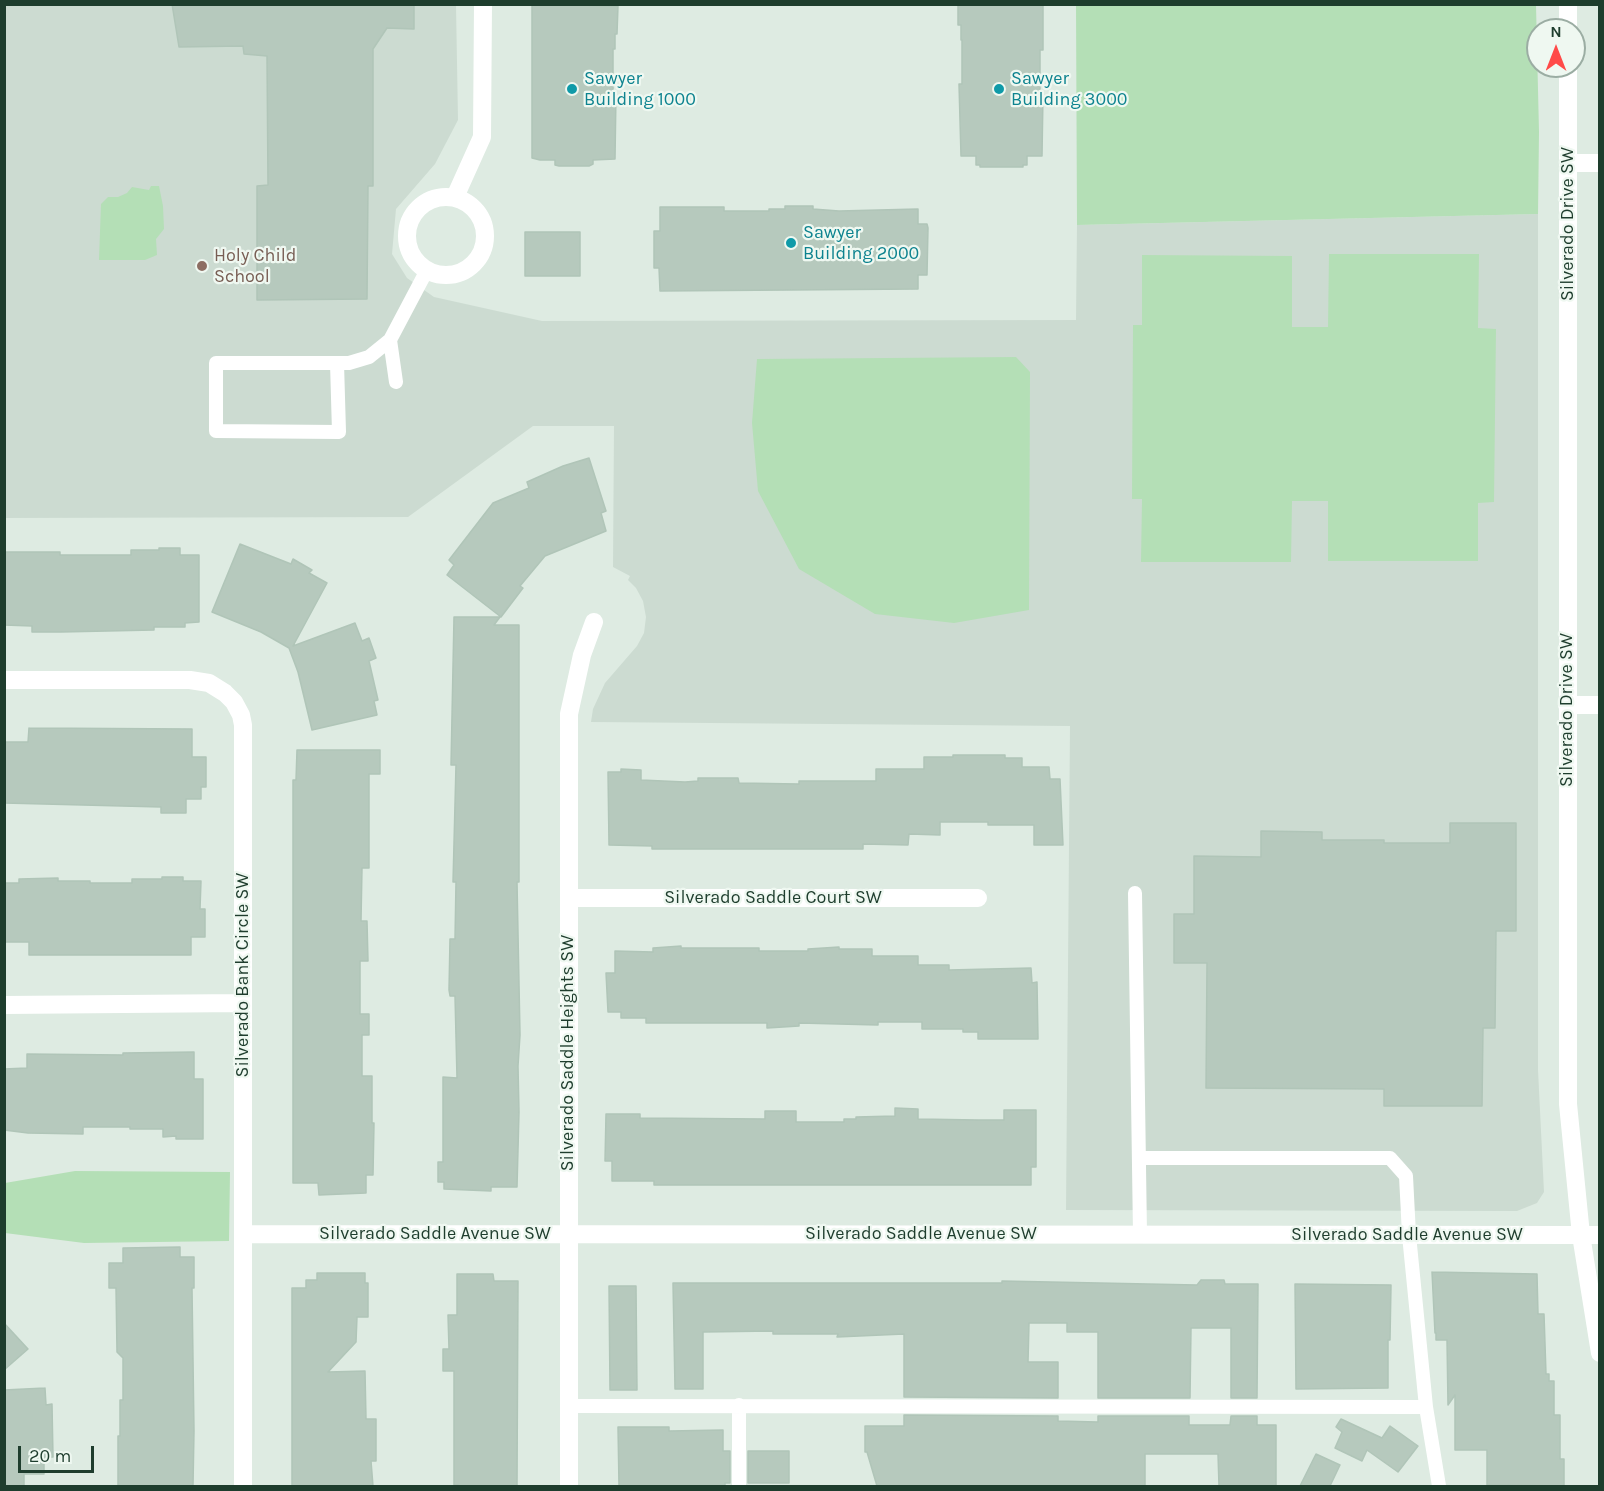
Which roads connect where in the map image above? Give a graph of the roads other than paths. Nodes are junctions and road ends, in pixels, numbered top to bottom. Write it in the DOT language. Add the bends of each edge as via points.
graph roads {
  1 [pos="483,4"];
  2 [pos="1568,78"];
  3 [pos="1568,163"];
  4 [pos="1599,163"];
  5 [pos="455,197"];
  6 [pos="427,270"];
  7 [pos="390,340"];
  8 [pos="337,363"];
  9 [pos="396,382"];
  10 [pos="594,622"];
  11 [pos="4,680"];
  12 [pos="1567,705"];
  13 [pos="1599,705"];
  14 [pos="1135,893"];
  15 [pos="568,898"];
  16 [pos="978,898"];
  17 [pos="243,1003"];
  18 [pos="4,1005"];
  19 [pos="1140,1158"];
  20 [pos="243,1234"];
  21 [pos="568,1234"];
  22 [pos="1140,1234"];
  23 [pos="1409,1235"];
  24 [pos="1581,1235"];
  25 [pos="1599,1235"];
  26 [pos="1599,1353"];
  27 [pos="739,1405"];
  28 [pos="568,1406"];
  29 [pos="1426,1407"];
  30 [pos="243,1486"];
  31 [pos="569,1486"];
  32 [pos="739,1486"];
  33 [pos="1438,1486"];
  1 -- 5 [label="street" via="482,137"];
  2 -- 3 [label="street, Silverado Drive SW"];
  3 -- 4 [label="street"];
  3 -- 12 [label="street, Silverado Drive SW"];
  5 -- 6 [label="street" via="430,200 411,218 407,243 420,266"];
  5 -- 6 [label="street" via="477,211 486,234 484,247 469,268 457,274"];
  6 -- 7 [label="lane"];
  7 -- 8 [label="lane" via="369,357"];
  7 -- 9 [label="lane"];
  8 -- 8 [label="lane" via="216,363 216,431 339,432"];
  10 -- 15 [label="street, Silverado Saddle Heights SW" via="569,714"];
  11 -- 17 [label="street, Silverado Bank Circle SW" via="190,680 209,683 234,702 243,725"];
  12 -- 13 [label="street"];
  12 -- 24 [label="street, Silverado Drive SW" via="1568,1104"];
  14 -- 19 [label="lane"];
  15 -- 16 [label="street, Silverado Saddle Court SW"];
  15 -- 21 [label="street, Silverado Saddle Heights SW"];
  17 -- 18 [label="street"];
  17 -- 20 [label="street, Silverado Bank Circle SW"];
  19 -- 22 [label="lane"];
  19 -- 23 [label="lane" via="1390,1158 1406,1176"];
  20 -- 21 [label="street, Silverado Saddle Avenue SW"];
  20 -- 30 [label="street, Silverado Bank Circle SW"];
  21 -- 22 [label="street, Silverado Saddle Avenue SW"];
  21 -- 28 [label="street, Silverado Saddle Heights SW"];
  22 -- 23 [label="street, Silverado Saddle Avenue SW"];
  23 -- 24 [label="street, Silverado Saddle Avenue SW"];
  23 -- 29 [label="lane"];
  24 -- 25 [label="street, Silverado Saddle Avenue SW"];
  24 -- 26 [label="street, Silverado Drive SW"];
  27 -- 28 [label="lane"];
  27 -- 29 [label="lane"];
  27 -- 32 [label="lane"];
  28 -- 31 [label="street, Silverado Saddle Heights SW"];
  29 -- 33 [label="lane"];
}
